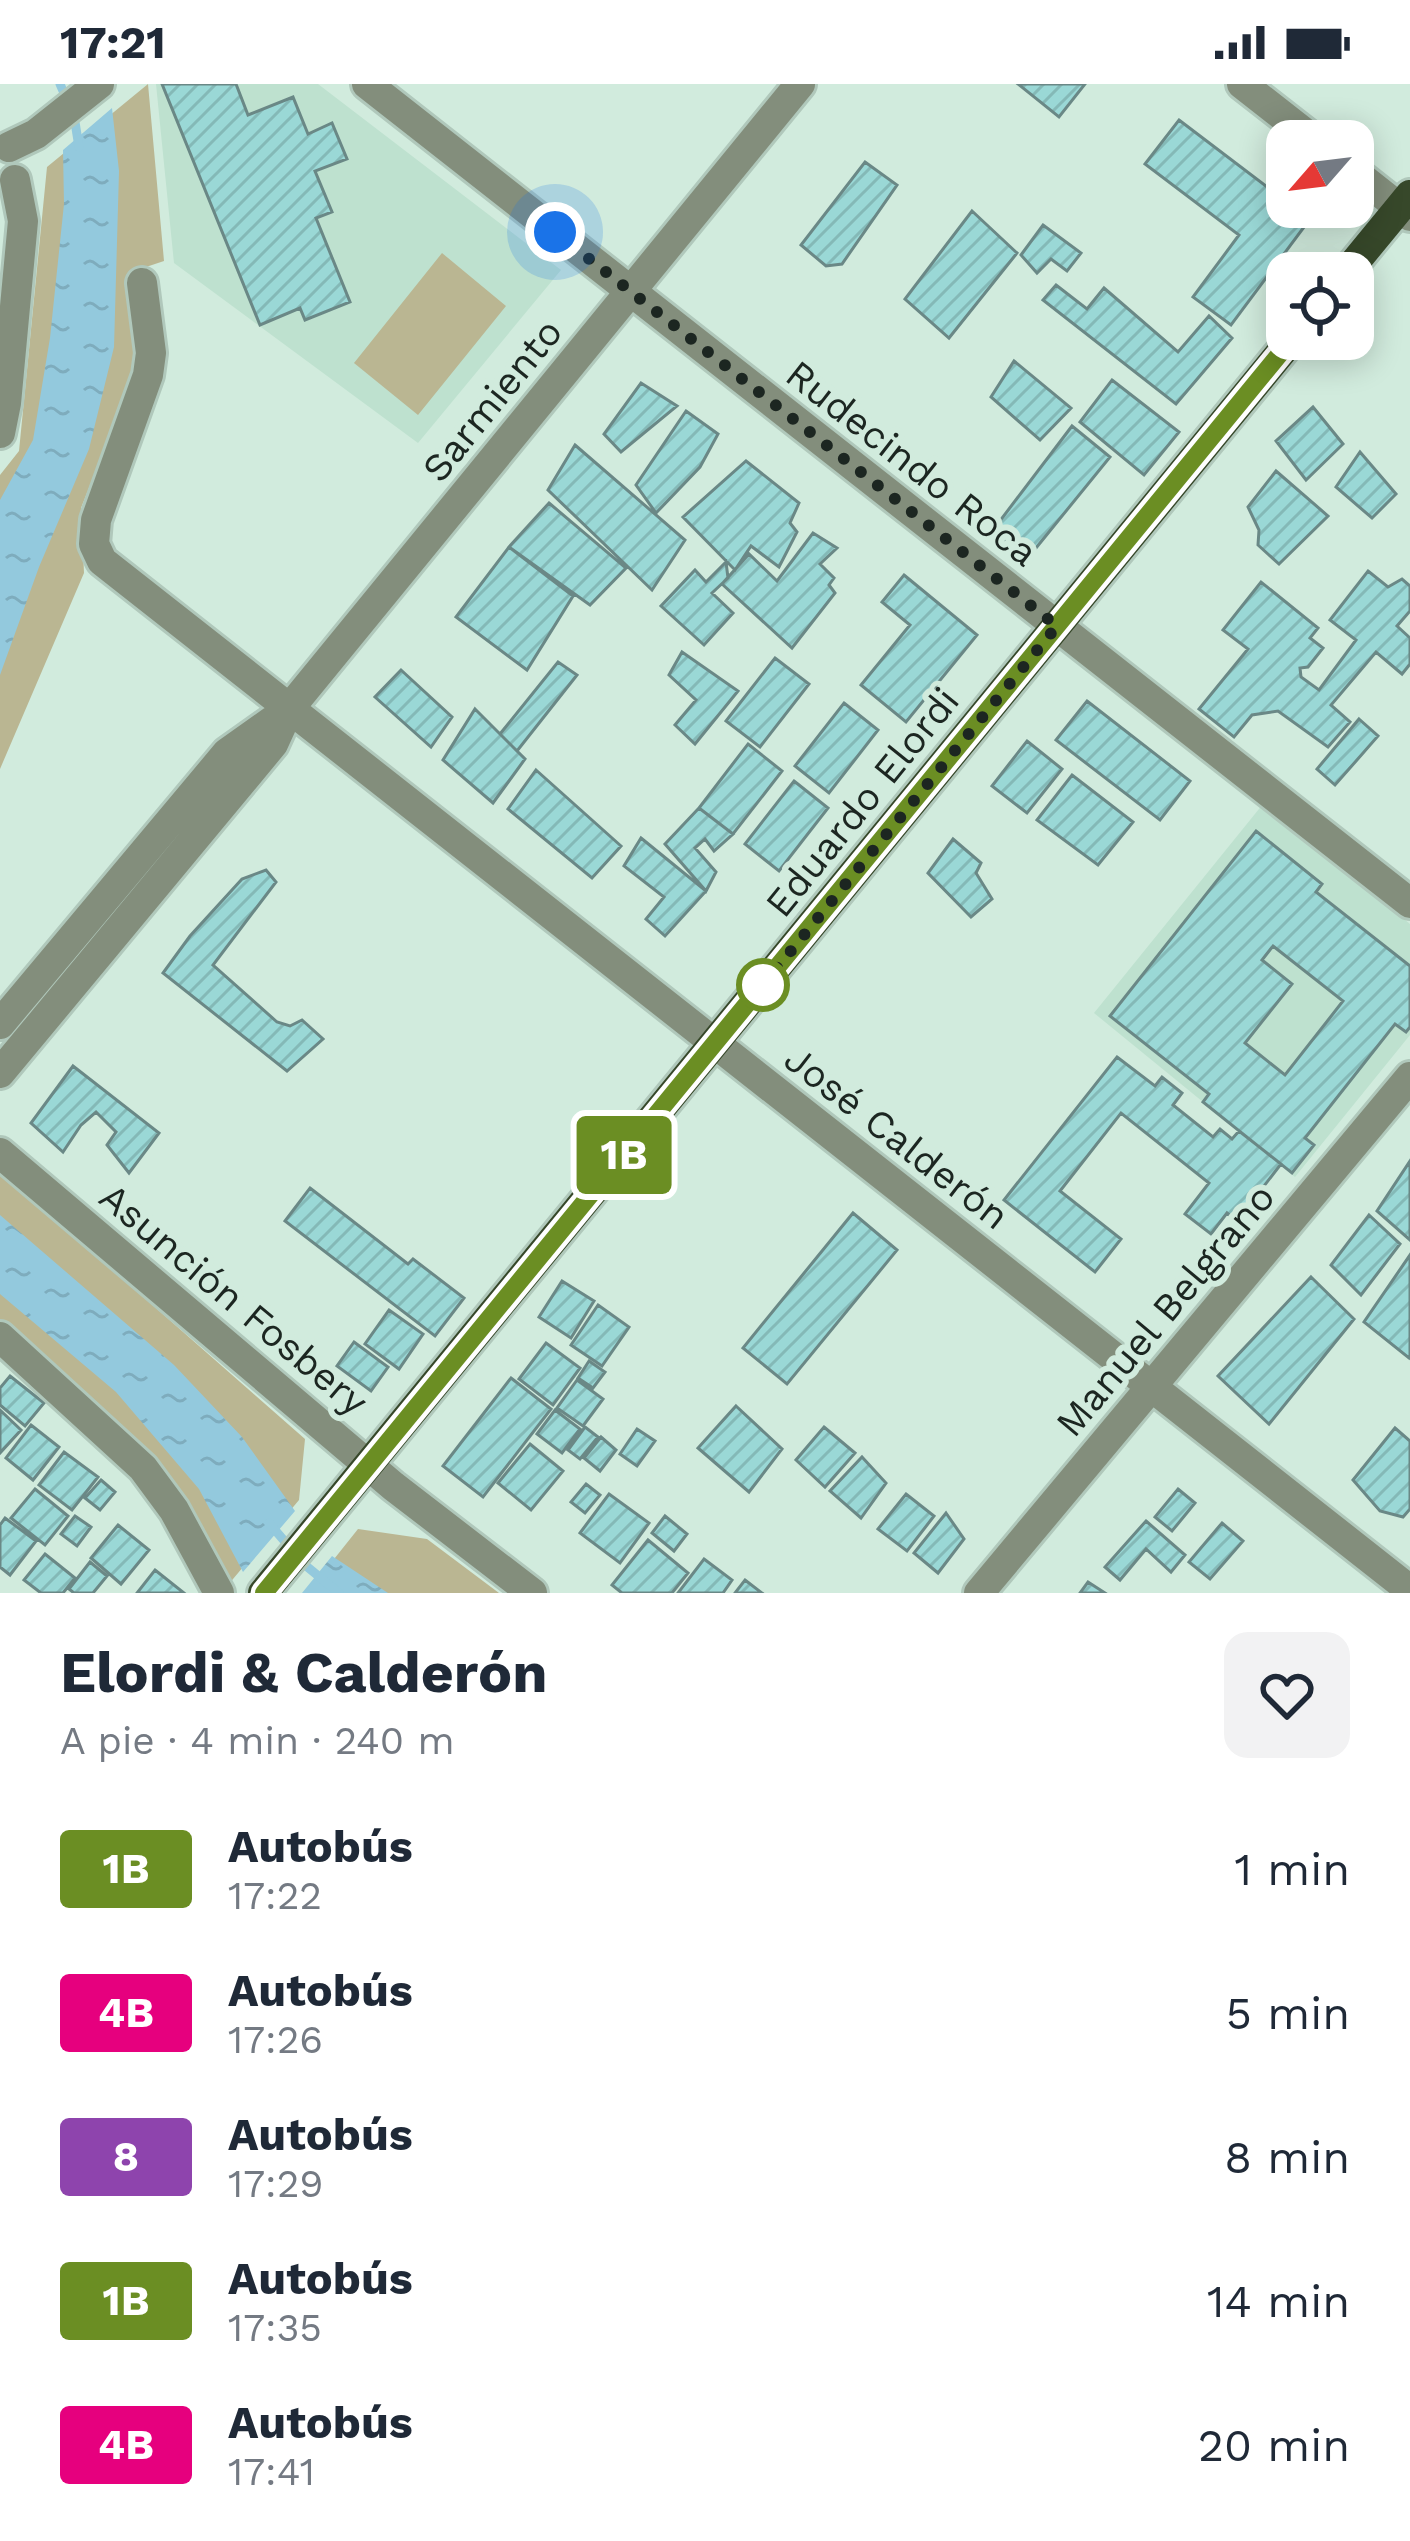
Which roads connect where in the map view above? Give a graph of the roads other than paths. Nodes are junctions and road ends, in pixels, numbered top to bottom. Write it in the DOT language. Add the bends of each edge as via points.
graph roads {
  1 [pos="99,84"];
  2 [pos="367,84"];
  3 [pos="800,84"];
  4 [pos="1242,84"];
  5 [pos="1288,120"];
  6 [pos="15,142"];
  7 [pos="8,184"];
  8 [pos="1374,185"];
  9 [pos="1407,206"];
  10 [pos="1365,252"];
  11 [pos="142,283"];
  12 [pos="631,291"];
  13 [pos="1275,360"];
  14 [pos="0,433"];
  15 [pos="1057,626"];
  16 [pos="289,710"];
  17 [pos="1410,903"];
  18 [pos="0,1024"];
  19 [pos="715,1044"];
  20 [pos="0,1073"];
  21 [pos="1410,1077"];
  22 [pos="0,1153"];
  23 [pos="0,1337"];
  24 [pos="1151,1387"];
  25 [pos="370,1464"];
  26 [pos="1410,1590"];
  27 [pos="219,1593"];
  28 [pos="263,1593"];
  29 [pos="532,1593"];
  30 [pos="979,1593"];
  1 -- 6 [label="street"];
  2 -- 12 [label="street, Rudecindo Roca"];
  3 -- 12 [label="street, Sarmiento"];
  4 -- 5 [label="street"];
  6 -- 7 [label="street" via="19,159"];
  7 -- 14 [label="street" via="22,221"];
  8 -- 9 [label="street"];
  9 -- 10 [label="main road"];
  11 -- 16 [label="street, José Calderón" via="148,375 94,527 97,552"];
  12 -- 15 [label="street, Rudecindo Roca"];
  12 -- 16 [label="street, Sarmiento"];
  13 -- 15 [label="main road, Eduardo Elordi"];
  15 -- 17 [label="street, Rudecindo Roca"];
  15 -- 19 [label="main road, Eduardo Elordi"];
  16 -- 18 [label="street, Sarmiento" via="226,753"];
  16 -- 19 [label="street, José Calderón"];
  16 -- 20 [label="street, Sarmiento" via="273,745"];
  19 -- 24 [label="street, José Calderón"];
  19 -- 25 [label="main road, Eduardo Elordi"];
  21 -- 24 [label="street, Manuel Belgrano"];
  22 -- 25 [label="street, Asunción Fosbery"];
  23 -- 27 [label="street" via="143,1468"];
  24 -- 26 [label="street, José Calderón"];
  24 -- 30 [label="street, Manuel Belgrano"];
  25 -- 28 [label="main road, Eduardo Elordi"];
  25 -- 29 [label="street, Asunción Fosbery"];
}
